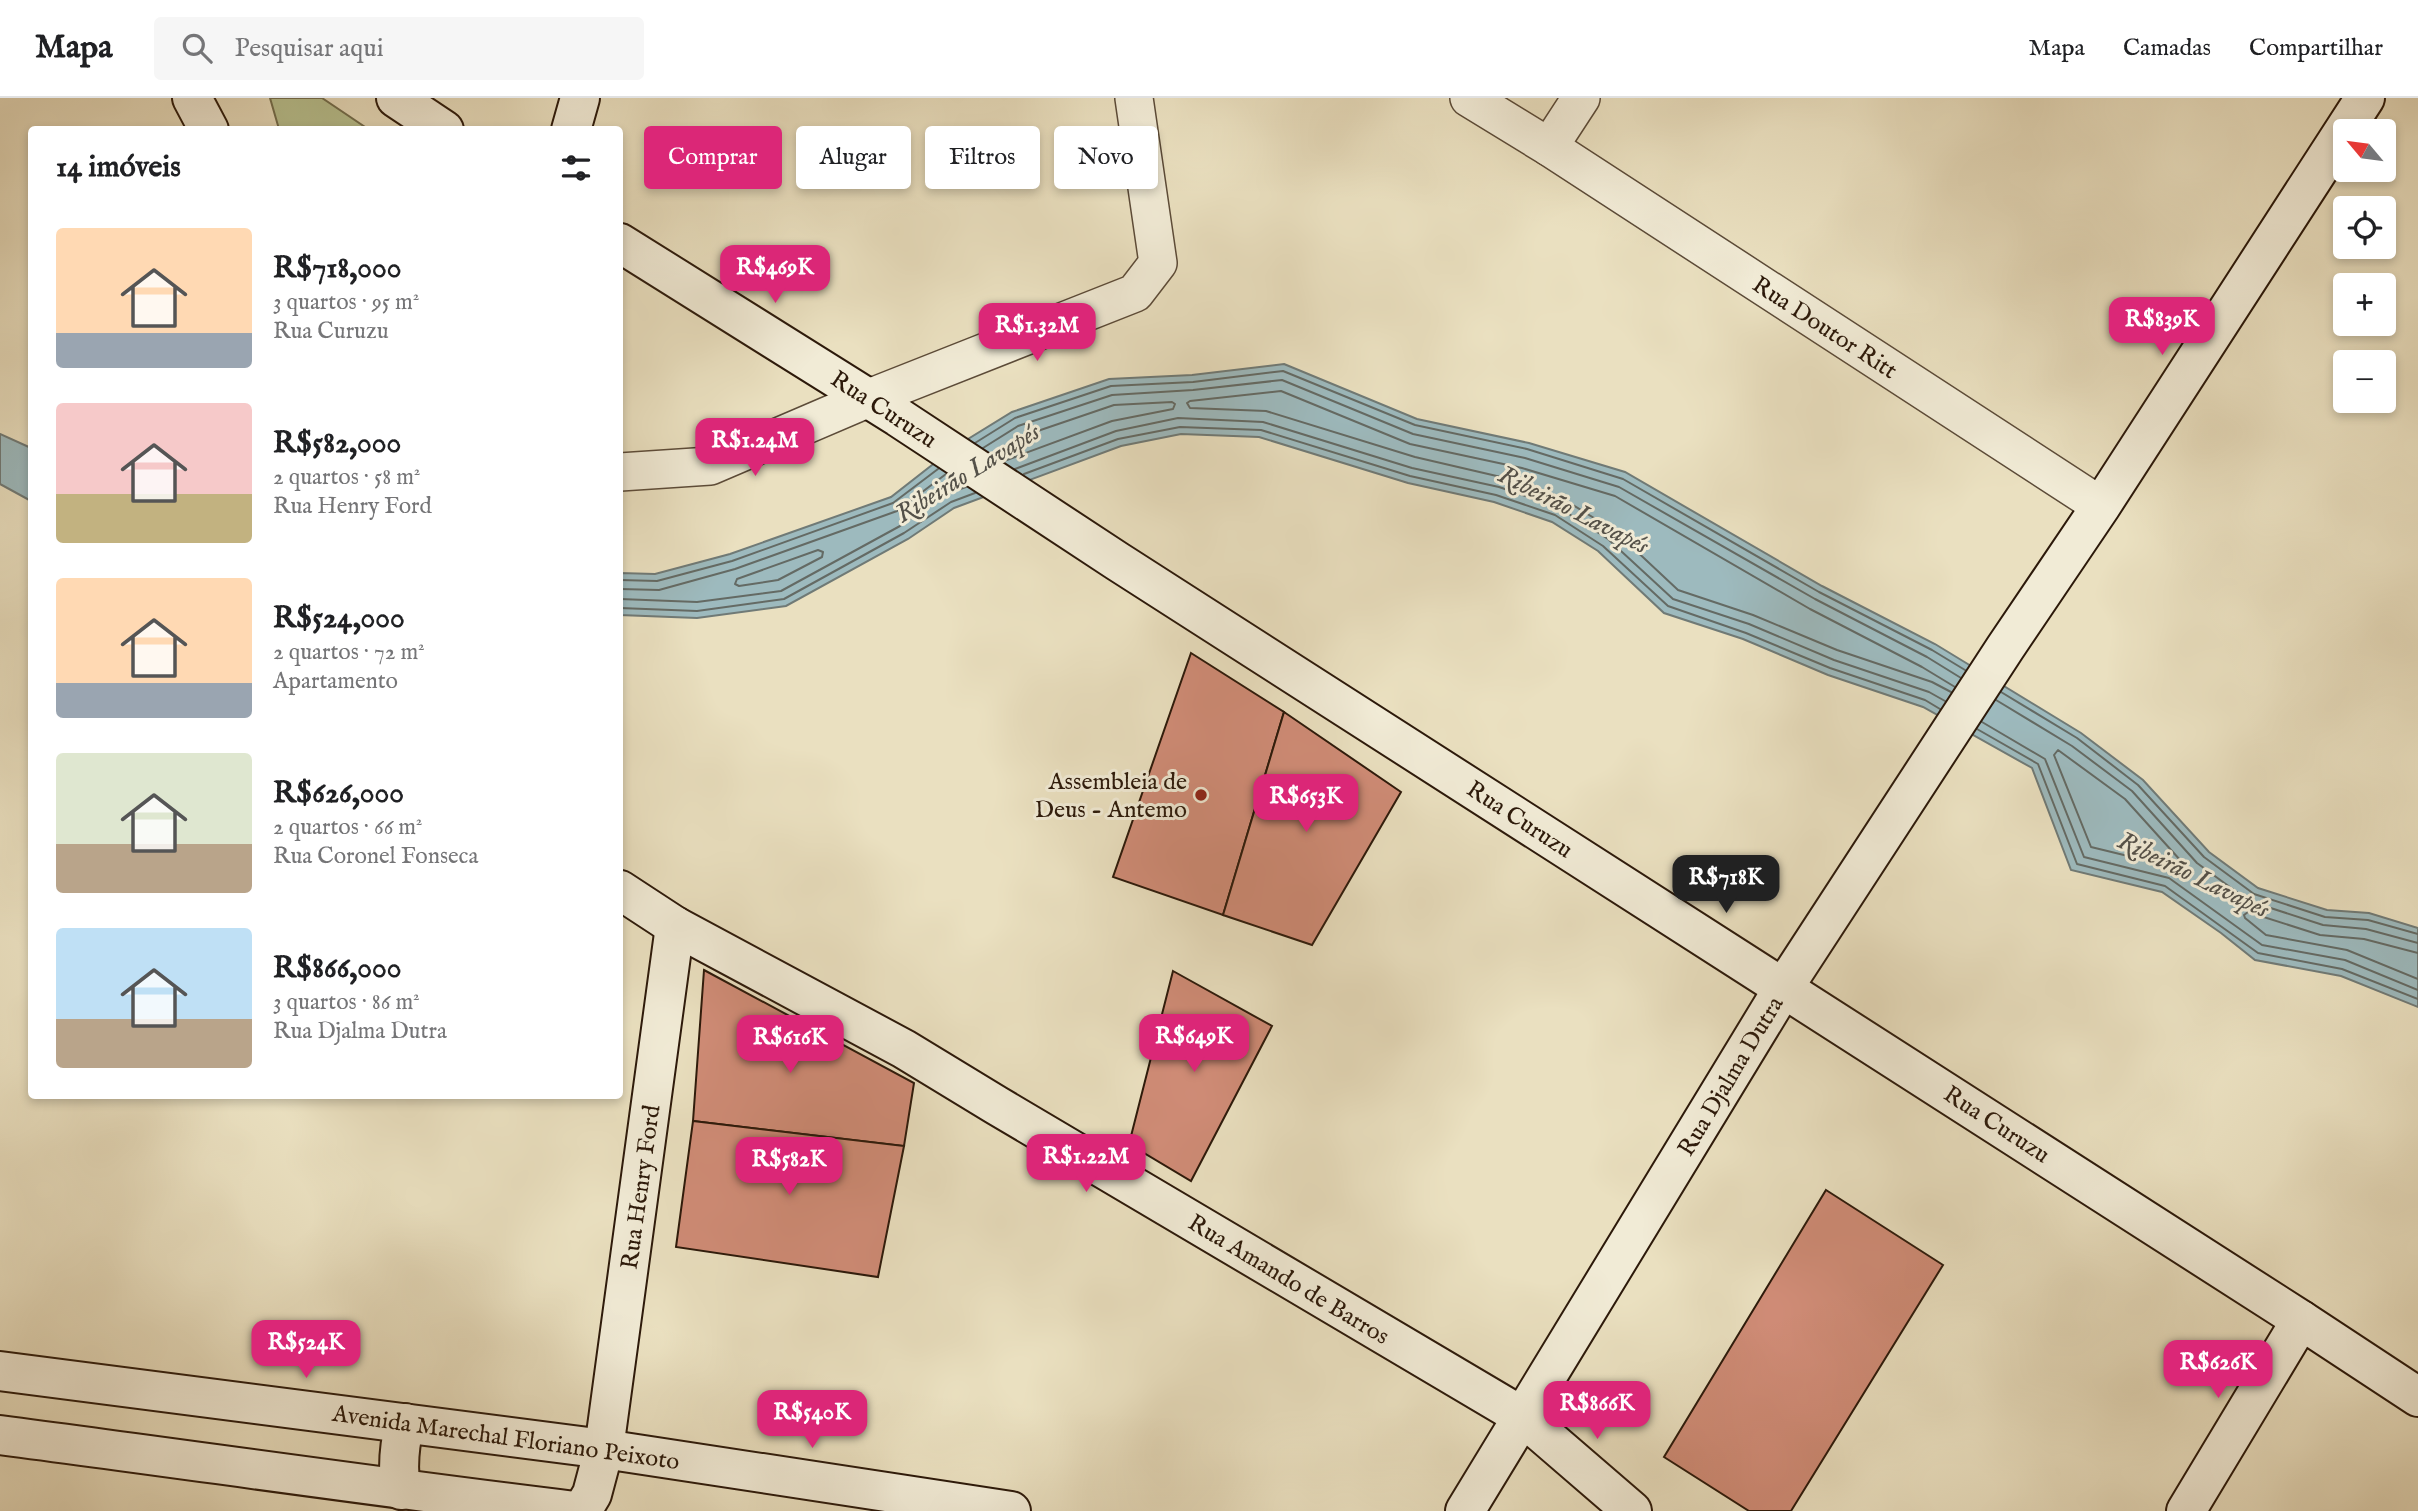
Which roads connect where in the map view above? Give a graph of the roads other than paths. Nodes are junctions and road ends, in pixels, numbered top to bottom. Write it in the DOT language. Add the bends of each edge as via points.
graph roads {
  1 [pos="191,98"];
  2 [pos="396,98"];
  3 [pos="580,98"];
  4 [pos="1134,98"];
  5 [pos="1469,98"];
  6 [pos="1581,98"];
  7 [pos="2365,98"];
  8 [pos="207,126"];
  9 [pos="438,126"];
  10 [pos="572,126"];
  11 [pos="1549,147"];
  12 [pos="623,245"];
  13 [pos="883,407"];
  14 [pos="623,472"];
  15 [pos="2101,506"];
  16 [pos="623,892"];
  17 [pos="675,926"];
  18 [pos="1784,987"];
  19 [pos="2301,1320"];
  20 [pos="0,1371"];
  21 [pos="2418,1397"];
  22 [pos="1523,1417"];
  23 [pos="405,1423"];
  24 [pos="0,1435"];
  25 [pos="604,1448"];
  26 [pos="401,1490"];
  27 [pos="433,1511"];
  28 [pos="575,1511"];
  29 [pos="582,1511"];
  30 [pos="1011,1511"];
  31 [pos="1465,1511"];
  32 [pos="1632,1511"];
  33 [pos="2186,1511"];
  1 -- 8 [label="street"];
  2 -- 9 [label="street"];
  3 -- 10 [label="street"];
  4 -- 13 [label="street" via="1158,263 1135,293"];
  5 -- 11 [label="street, Rua Doutor Ritt"];
  6 -- 11 [label="street"];
  7 -- 15 [label="street, Rua Djalma Dutra"];
  11 -- 15 [label="street, Rua Doutor Ritt"];
  12 -- 13 [label="street, Rua Curuzu"];
  13 -- 14 [label="street" via="710,466"];
  13 -- 18 [label="street, Rua Curuzu" via="1117,562"];
  15 -- 18 [label="street, Rua Djalma Dutra"];
  16 -- 17 [label="street, Rua Amando de Barros"];
  17 -- 22 [label="street, Rua Amando de Barros" via="904,1049"];
  17 -- 25 [label="street, Rua Henry Ford"];
  18 -- 19 [label="street, Rua Curuzu"];
  18 -- 22 [label="street, Rua Djalma Dutra"];
  19 -- 21 [label="street, Rua Curuzu"];
  19 -- 33 [label="street"];
  20 -- 23 [label="street, Avenida Marechal Floriano Peixoto"];
  22 -- 31 [label="street, Rua Djalma Dutra"];
  22 -- 32 [label="street, Rua Amando de Barros"];
  23 -- 25 [label="street, Avenida Marechal Floriano Peixoto"];
  23 -- 26 [label="street" via="399,1448"];
  24 -- 26 [label="street"];
  25 -- 29 [label="street, Rua Henry Ford" via="592,1494"];
  25 -- 30 [label="street, Avenida Marechal Floriano Peixoto"];
  26 -- 27 [label="street"];
  26 -- 28 [label="street"];
}
